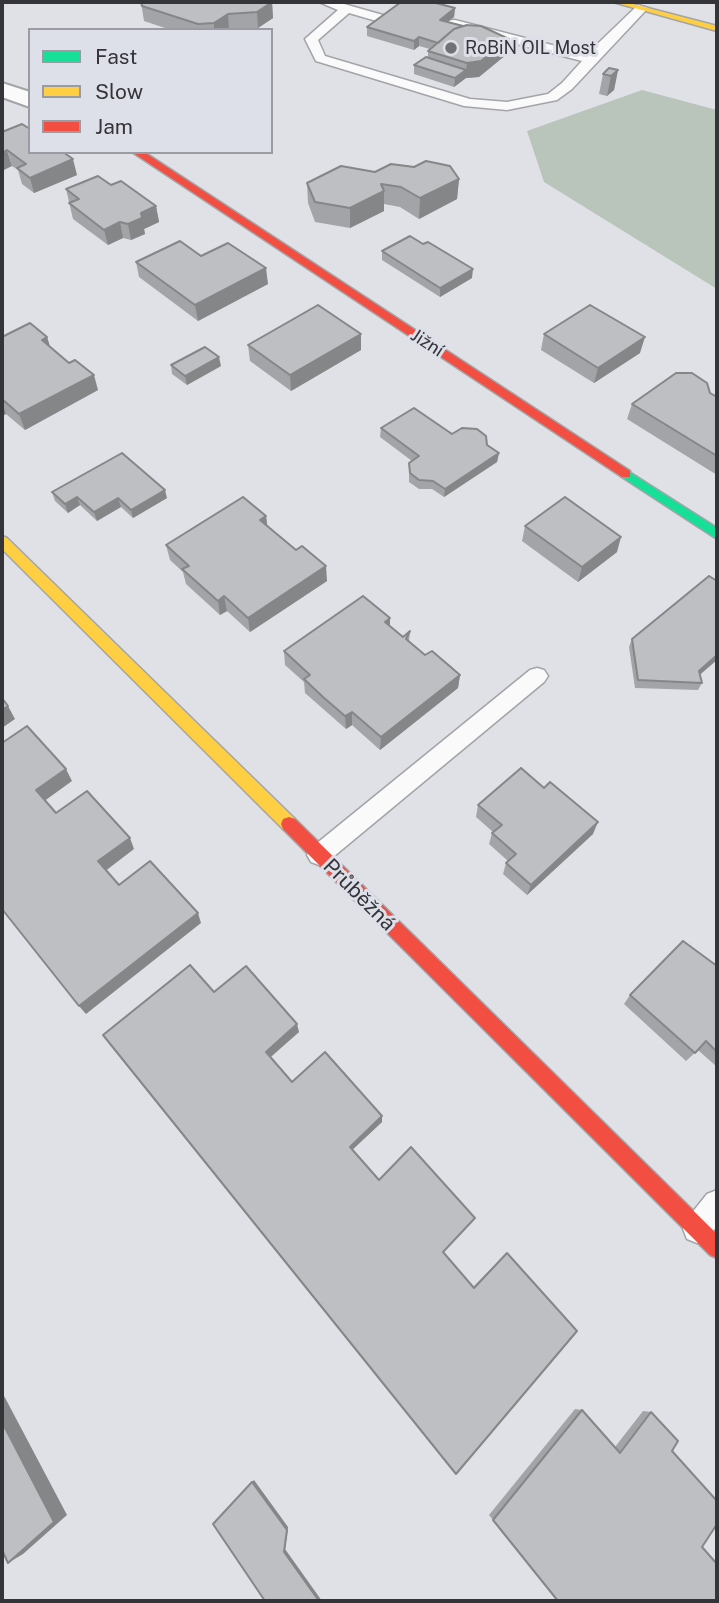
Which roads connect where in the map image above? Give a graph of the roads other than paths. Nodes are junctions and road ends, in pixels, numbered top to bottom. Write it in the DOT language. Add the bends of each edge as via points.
graph roads {
  1 [pos="324,2"];
  2 [pos="617,2"];
  3 [pos="346,8"];
  4 [pos="642,8"];
  5 [pos="717,29"];
  6 [pos="590,59"];
  7 [pos="2,90"];
  8 [pos="28,99"];
  9 [pos="140,154"];
  10 [pos="717,534"];
  11 [pos="2,541"];
  12 [pos="537,676"];
  13 [pos="319,855"];
  14 [pos="717,1204"];
  15 [pos="707,1238"];
  1 -- 3 [label="lane"];
  2 -- 4 [label="street"];
  3 -- 6 [label="lane" via="411,27 455,24"];
  3 -- 6 [label="lane" via="311,39 320,58 469,103 507,106 552,97"];
  4 -- 5 [label="street"];
  4 -- 6 [label="lane"];
  7 -- 8 [label="street"];
  9 -- 10 [label="street, Jižní"];
  11 -- 13 [label="street, Průběžná"];
  12 -- 13 [label="lane"];
  13 -- 15 [label="street, Průběžná"];
  14 -- 15 [label="lane"];
}
